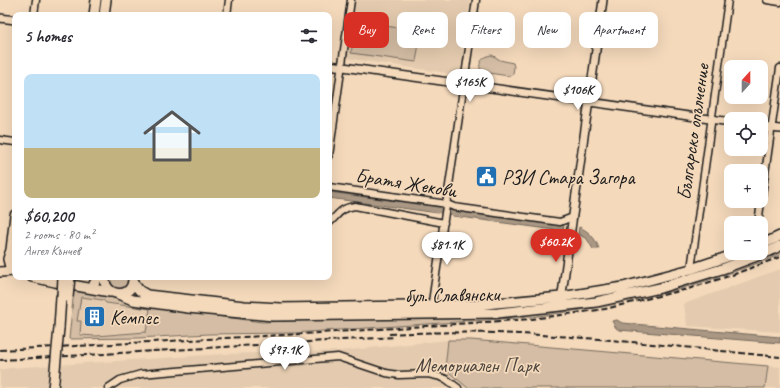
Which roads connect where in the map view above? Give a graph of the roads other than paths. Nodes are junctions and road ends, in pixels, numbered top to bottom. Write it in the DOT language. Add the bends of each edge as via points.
graph roads {
  1 [pos="36,0"];
  2 [pos="96,0"];
  3 [pos="106,0"];
  4 [pos="229,0"];
  5 [pos="351,0"];
  6 [pos="476,0"];
  7 [pos="603,0"];
  8 [pos="728,0"];
  9 [pos="767,0"];
  10 [pos="780,2"];
  11 [pos="34,12"];
  12 [pos="94,12"];
  13 [pos="104,12"];
  14 [pos="227,12"];
  15 [pos="0,18"];
  16 [pos="12,20"];
  17 [pos="332,65"];
  18 [pos="342,67"];
  19 [pos="780,68"];
  20 [pos="464,84"];
  21 [pos="589,102"];
  22 [pos="710,119"];
  23 [pos="724,121"];
  24 [pos="768,127"];
  25 [pos="772,128"];
  26 [pos="780,129"];
  27 [pos="332,135"];
  28 [pos="0,140"];
  29 [pos="12,142"];
  30 [pos="332,187"];
  31 [pos="447,206"];
  32 [pos="759,216"];
  33 [pos="573,217"];
  34 [pos="332,220"];
  35 [pos="444,223"];
  36 [pos="780,236"];
  37 [pos="768,242"];
  38 [pos="780,246"];
  39 [pos="11,251"];
  40 [pos="724,258"];
  41 [pos="0,264"];
  42 [pos="12,269"];
  43 [pos="691,269"];
  44 [pos="12,271"];
  45 [pos="0,272"];
  46 [pos="51,280"];
  47 [pos="63,280"];
  48 [pos="69,280"];
  49 [pos="105,280"];
  50 [pos="133,280"];
  51 [pos="96,281"];
  52 [pos="85,287"];
  53 [pos="114,293"];
  54 [pos="65,297"];
  55 [pos="561,302"];
  56 [pos="431,310"];
  57 [pos="57,384"];
  58 [pos="108,388"];
  59 [pos="458,388"];
  1 -- 11 [label="street"];
  2 -- 12 [label="main road"];
  3 -- 13 [label="main road"];
  4 -- 14 [label="street"];
  5 -- 18 [label="street"];
  6 -- 20 [label="street"];
  7 -- 21 [label="street"];
  8 -- 22 [label="street, Българско опълчение"];
  9 -- 10 [label="street"];
  15 -- 16 [label="street"];
  17 -- 18 [label="street"];
  18 -- 20 [label="street"];
  18 -- 27 [label="street"];
  19 -- 25 [label="street"];
  20 -- 21 [label="street"];
  20 -- 31 [label="street"];
  21 -- 22 [label="street"];
  21 -- 33 [label="street"];
  22 -- 23 [label="street"];
  22 -- 43 [label="street, Българско опълчение"];
  24 -- 25 [label="street"];
  25 -- 26 [label="street"];
  25 -- 32 [label="street"];
  28 -- 29 [label="street"];
  30 -- 31 [label="street, Братя Жекови"];
  31 -- 33 [label="street, Братя Жекови" via="560,222"];
  31 -- 35 [label="street"];
  33 -- 55 [label="street"];
  34 -- 35 [label="street" via="339,212 355,206"];
  35 -- 56 [label="street"];
  36 -- 37 [label="main road"];
  38 -- 55 [label="main road, бул. Славянски" via="722,269 660,288 596,302"];
  39 -- 41 [label="main road"];
  39 -- 42 [label="main road" via="9,265"];
  40 -- 43 [label="main road, бул. Славянски"];
  43 -- 55 [label="main road, бул. Славянски"];
  44 -- 45 [label="main road"];
  46 -- 52 [label="main road, бул. Славянски"];
  47 -- 54 [label="main road, bridge"];
  48 -- 54 [label="main road, bridge"];
  49 -- 53 [label="main road" via="106,286"];
  50 -- 53 [label="main road" via="127,292"];
  50 -- 56 [label="main road, бул. Славянски" via="140,291 147,294 244,306 296,309 394,306"];
  51 -- 52 [label="main road, бул. Славянски"];
  52 -- 53 [label="main road, бул. Славянски"];
  53 -- 56 [label="main road, бул. Славянски" via="136,301 252,315 296,317"];
  54 -- 57 [label="main road, bridge"];
  55 -- 56 [label="main road, бул. Славянски" via="475,305"];
  58 -- 59 [label="street" via="120,380 141,374 338,357 386,373 437,376"];
}
